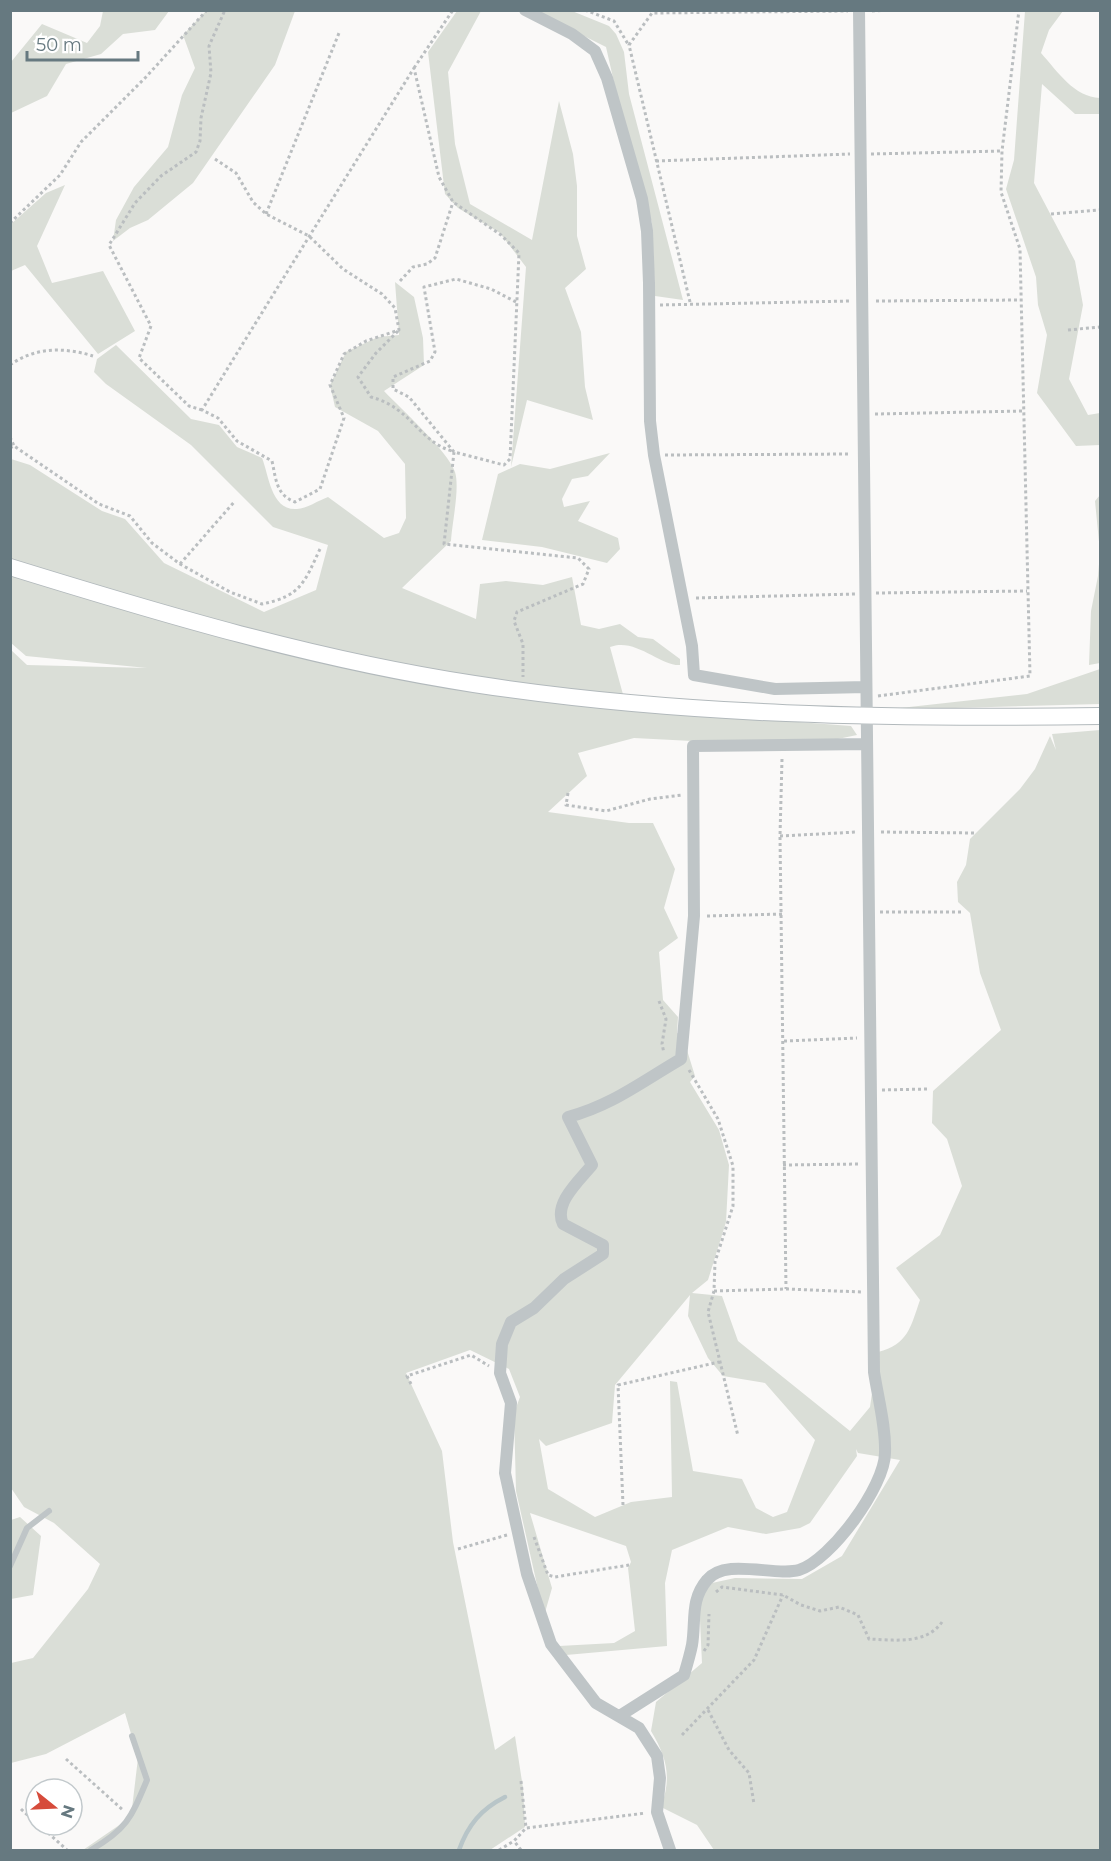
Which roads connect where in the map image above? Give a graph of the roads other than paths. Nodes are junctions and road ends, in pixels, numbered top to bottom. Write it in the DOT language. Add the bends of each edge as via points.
graph roads {
  1 [pos="525,10"];
  2 [pos="859,11"];
  3 [pos="10,567"];
  4 [pos="866,692"];
  5 [pos="867,716"];
  6 [pos="1101,716"];
  7 [pos="867,744"];
  8 [pos="49,1511"];
  9 [pos="10,1566"];
  10 [pos="621,1715"];
  11 [pos="132,1736"];
  12 [pos="91,1851"];
  13 [pos="670,1851"];
  1 -- 4 [label="street" via="572,34 595,51 607,78 642,199 647,231 654,455 692,646 694,675 776,689"];
  2 -- 4 [label="street"];
  3 -- 5 [label="street" via="274,643 429,676 689,710"];
  4 -- 5 [label="street"];
  5 -- 6 [label="street"];
  5 -- 7 [label="street"];
  7 -- 10 [label="street" via="874,1372 886,1454 874,1489 829,1552 798,1570 739,1569 714,1573 695,1598 692,1644 684,1675"];
  7 -- 10 [label="street" via="693,746 694,916 681,1059 630,1093 568,1117 592,1165 563,1202 560,1218 563,1224 603,1245 603,1254 564,1279 534,1308 512,1322 502,1344 500,1373 511,1402 505,1473 527,1574 551,1644 596,1703"];
  8 -- 9 [label="lane" via="27,1528"];
  10 -- 13 [label="street" via="639,1728 657,1756 657,1812"];
  11 -- 12 [label="lane" via="147,1780 131,1817 113,1837"];
}
